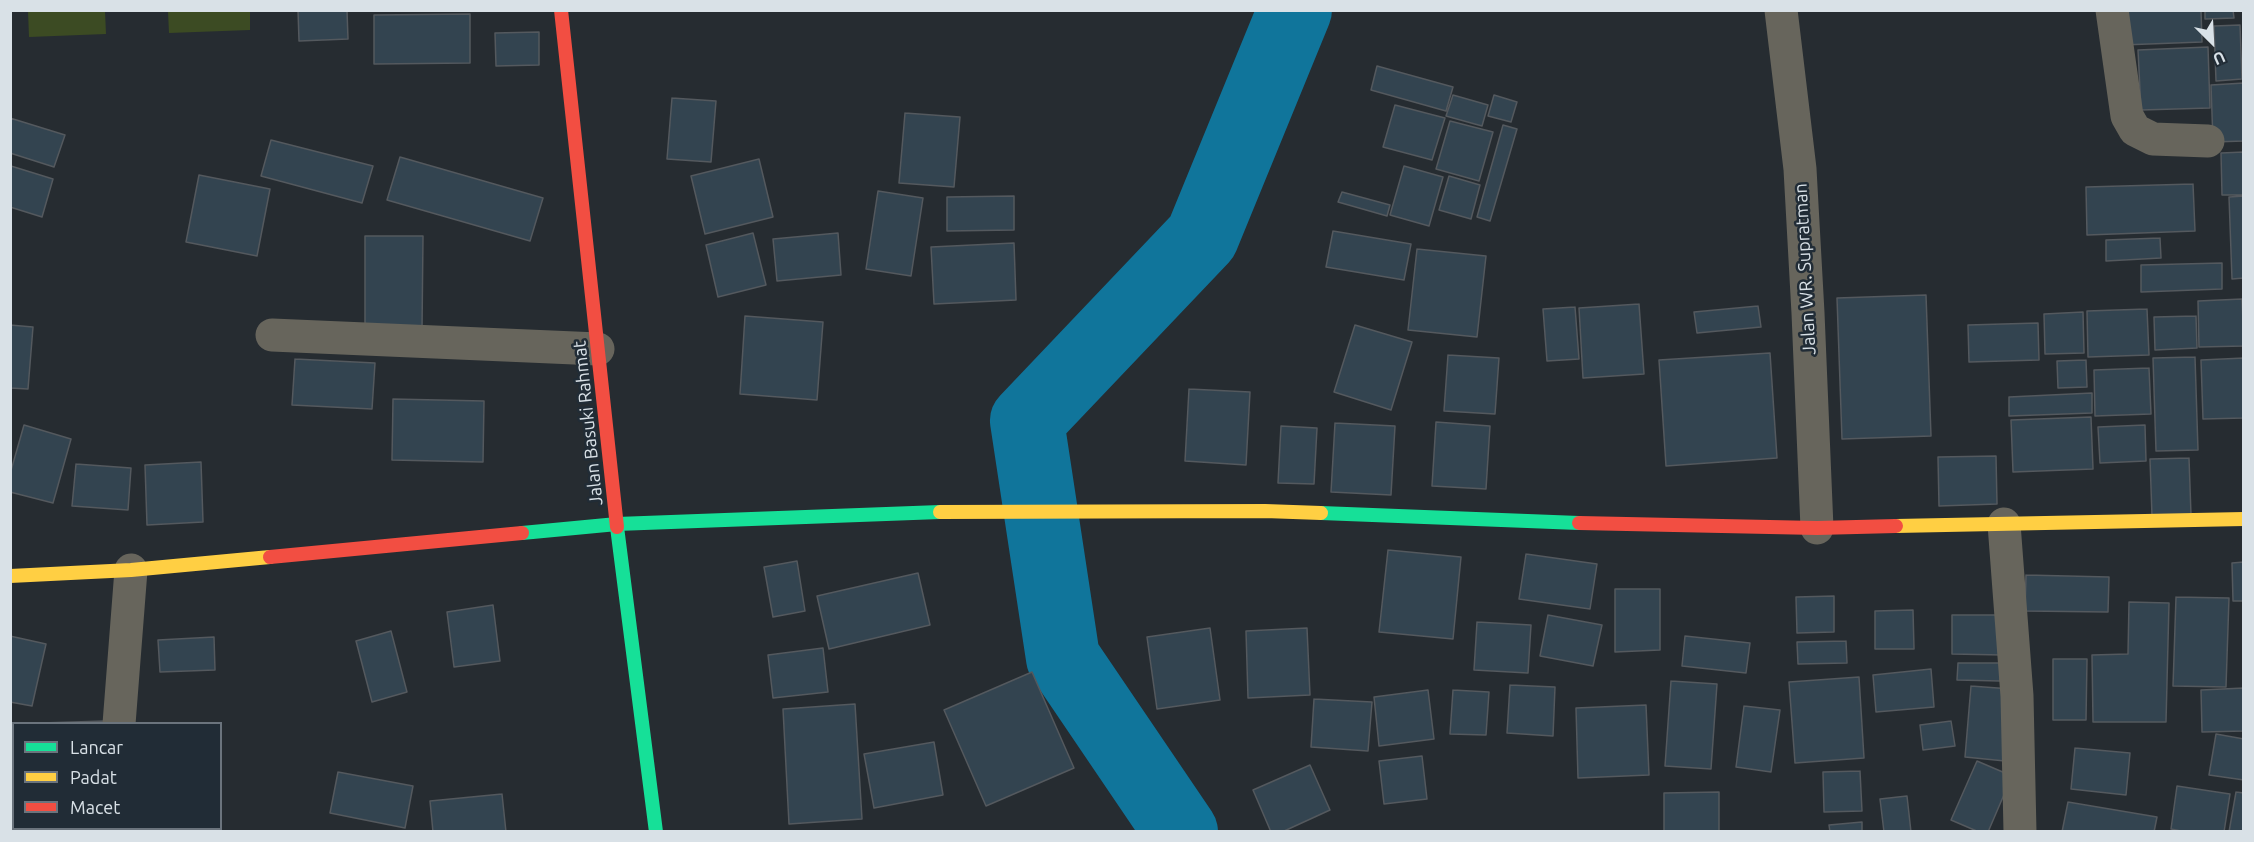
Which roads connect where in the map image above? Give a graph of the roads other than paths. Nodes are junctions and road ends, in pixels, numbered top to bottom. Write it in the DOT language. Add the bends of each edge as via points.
graph roads {
  1 [pos="561,10"];
  2 [pos="1781,10"];
  3 [pos="2112,10"];
  4 [pos="2208,141"];
  5 [pos="272,335"];
  6 [pos="598,349"];
  7 [pos="2244,519"];
  8 [pos="617,524"];
  9 [pos="2004,524"];
  10 [pos="1817,528"];
  11 [pos="131,570"];
  12 [pos="10,576"];
  13 [pos="119,722"];
  14 [pos="656,831"];
  15 [pos="2020,831"];
  1 -- 6 [label="street, Jalan Basuki Rahmat"];
  2 -- 10 [label="street, Jalan WR. Supratman" via="1801,180"];
  3 -- 4 [label="street" via="2127,116 2134,130 2153,139"];
  5 -- 6 [label="street"];
  6 -- 8 [label="street, Jalan Basuki Rahmat"];
  7 -- 9 [label="street"];
  8 -- 10 [label="street" via="1052,511 1264,512"];
  8 -- 11 [label="street"];
  8 -- 14 [label="street, Jalan Basuki Rahmat"];
  9 -- 10 [label="street"];
  9 -- 15 [label="street" via="2017,696"];
  11 -- 12 [label="street"];
  11 -- 13 [label="street"];
}
